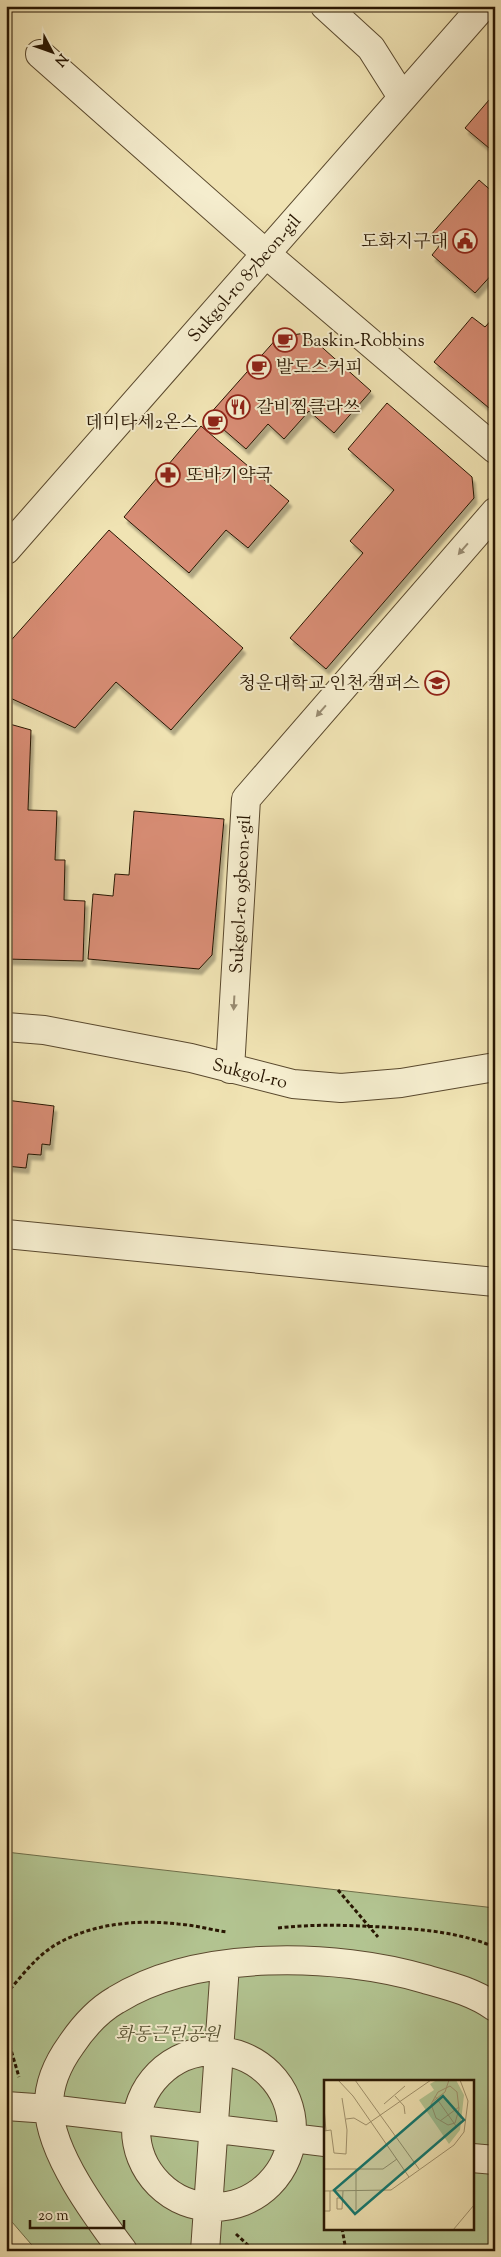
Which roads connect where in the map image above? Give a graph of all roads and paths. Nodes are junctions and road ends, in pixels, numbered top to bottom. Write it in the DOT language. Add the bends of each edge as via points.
graph roads {
  1 [pos="483,6"];
  2 [pos="328,7"];
  3 [pos="40,54"];
  4 [pos="402,97"];
  5 [pos="265,253"];
  6 [pos="495,449"];
  7 [pos="495,512"];
  8 [pos="6,550"];
  9 [pos="6,1027"];
  10 [pos="495,1067"];
  11 [pos="230,1069"];
  12 [pos="6,1234"];
  13 [pos="495,1282"];
  14 [pos="338,1890"];
  15 [pos="380,1940"];
  16 [pos="226,1965"];
  17 [pos="495,2007"];
  18 [pos="6,2033"];
  19 [pos="220,2051"];
  20 [pos="29,2107"];
  21 [pos="136,2120"];
  22 [pos="214,2130"];
  23 [pos="291,2139"];
  24 [pos="324,2142"];
  25 [pos="474,2158"];
  26 [pos="495,2160"];
  27 [pos="208,2207"];
  28 [pos="342,2230"];
  29 [pos="123,2251"];
  30 [pos="205,2251"];
  31 [pos="346,2251"];
  1 -- 4 [label="street, Sukgol-ro 87beon-gil"];
  2 -- 4 [label="street" via="371,48"];
  3 -- 5 [label="street"];
  4 -- 5 [label="street, Sukgol-ro 87beon-gil"];
  5 -- 6 [label="street"];
  5 -- 8 [label="street, Sukgol-ro 87beon-gil"];
  7 -- 11 [label="street, Sukgol-ro 95beon-gil, one-way" via="246,799"];
  9 -- 11 [label="street, Sukgol-ro" via="44,1030 191,1058"];
  10 -- 11 [label="street, Sukgol-ro" via="401,1083 341,1088 293,1084"];
  12 -- 13 [label="street"];
  14 -- 15 [label="path"];
  16 -- 17 [label="street" via="308,1960 380,1968 452,1986"];
  16 -- 19 [label="street"];
  16 -- 20 [label="street" via="154,1982 116,2000 94,2016 63,2055 54,2077"];
  18 -- 20 [label="path"];
  19 -- 21 [label="street" via="176,2060 160,2072 148,2087"];
  19 -- 22 [label="street"];
  19 -- 23 [label="street" via="250,2060 278,2084 292,2120"];
  20 -- 21 [label="street"];
  20 -- 29 [label="street" via="57,2143 76,2182"];
  21 -- 22 [label="street"];
  21 -- 27 [label="street" via="140,2157 149,2173 174,2197"];
  22 -- 23 [label="street"];
  22 -- 27 [label="street"];
  23 -- 24 [label="street"];
  23 -- 27 [label="street" via="277,2175 263,2190 228,2206"];
  25 -- 26 [label="street"];
  27 -- 30 [label="street"];
  28 -- 31 [label="path"];
}
